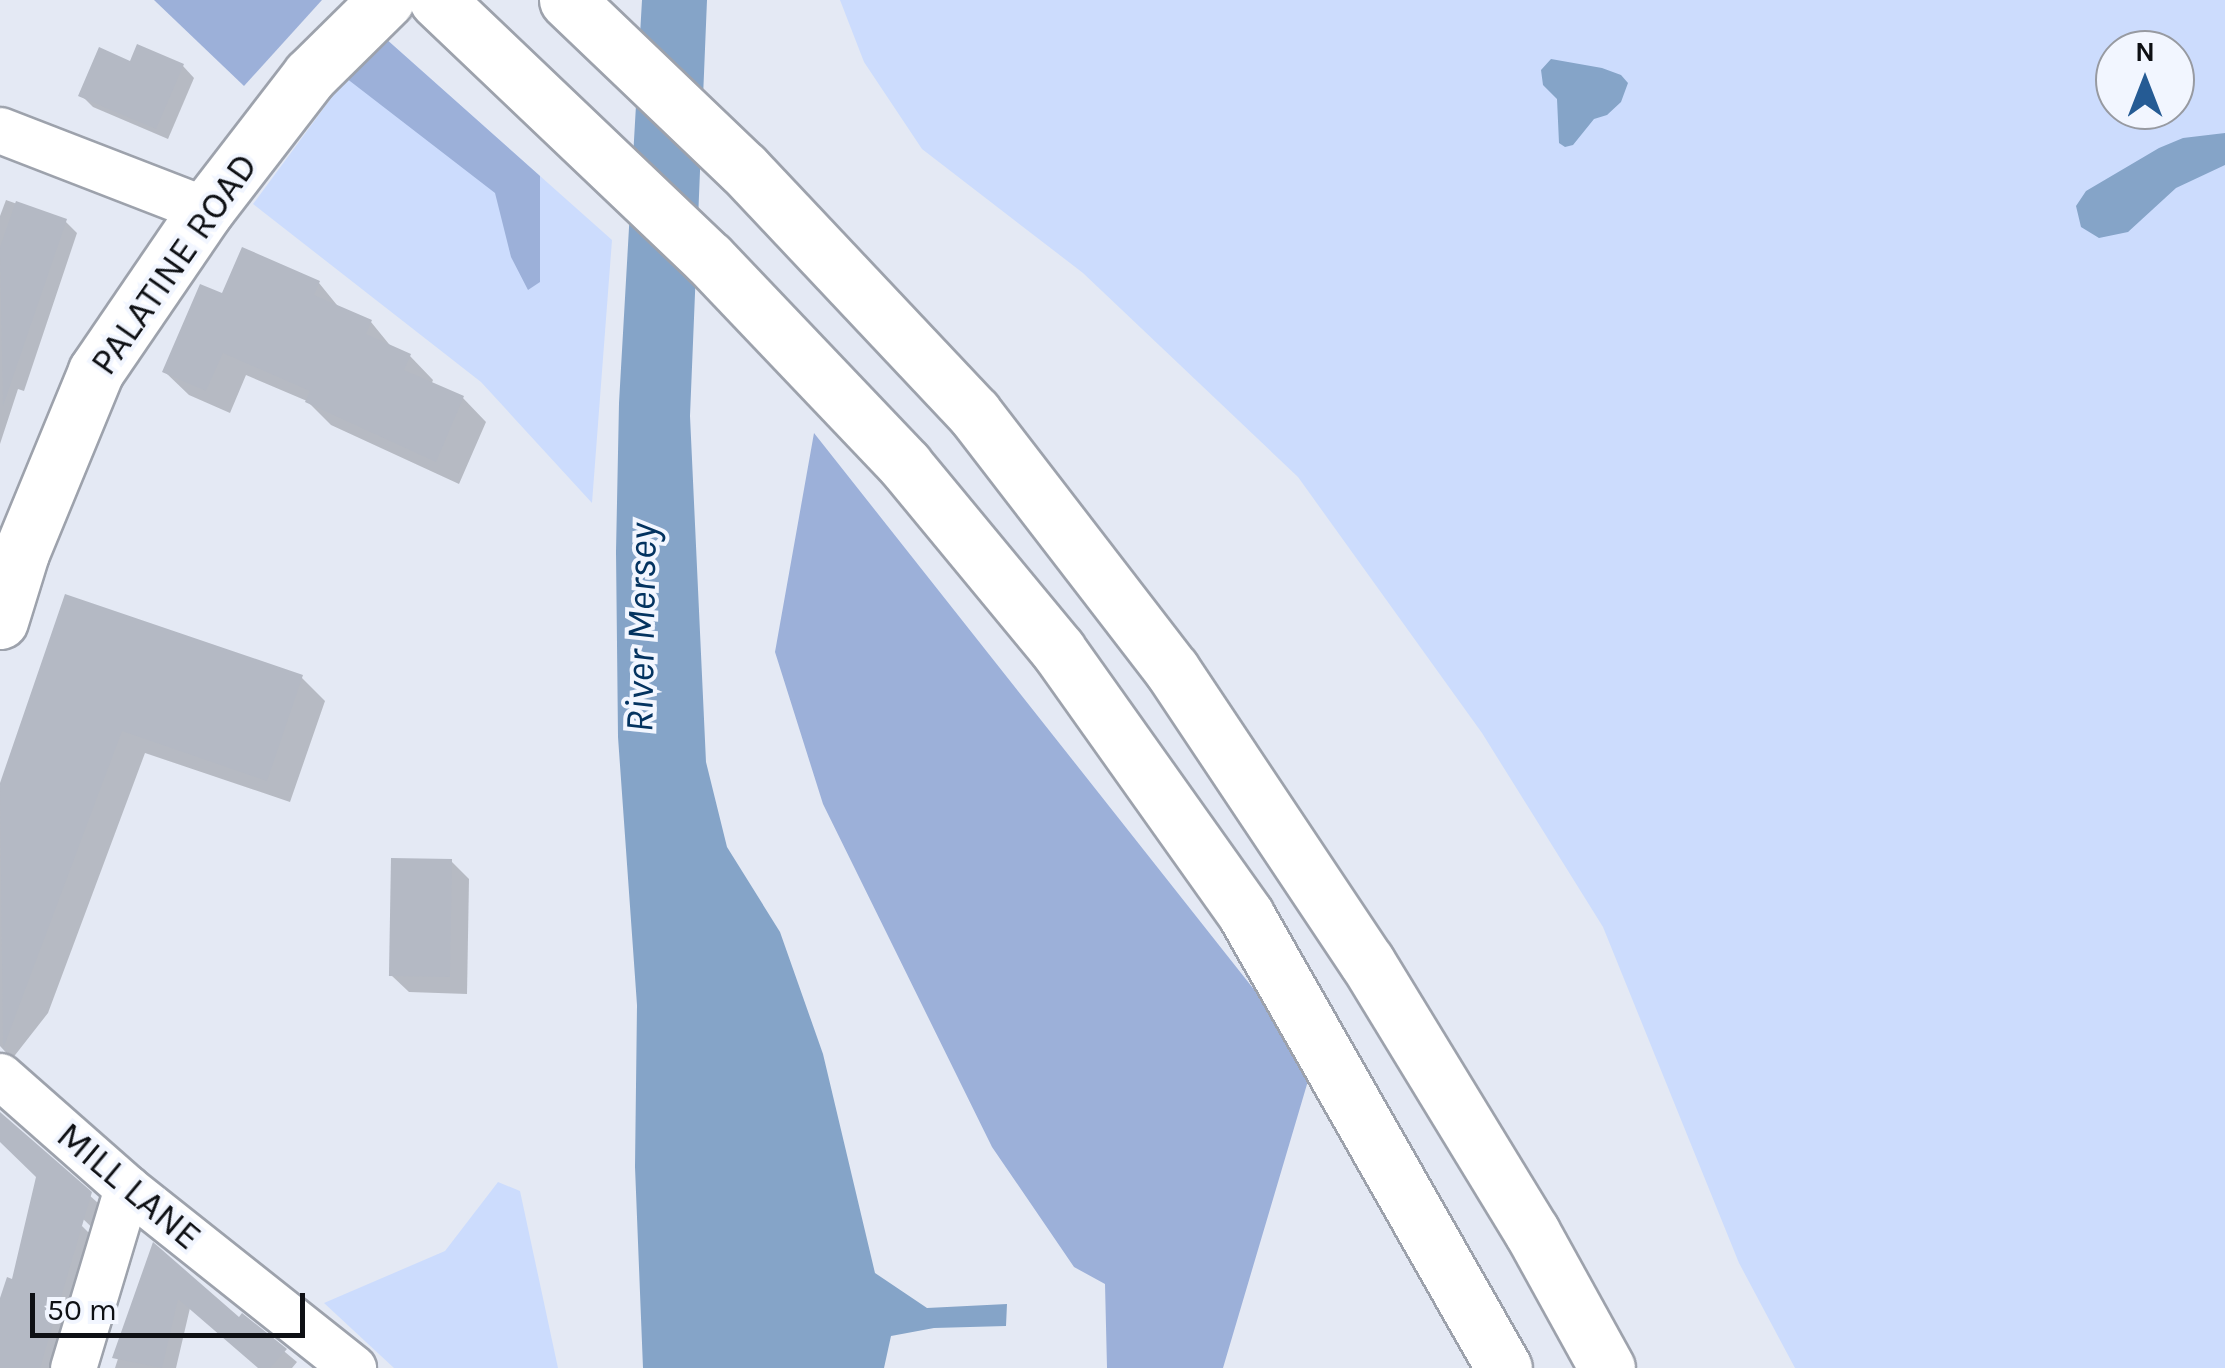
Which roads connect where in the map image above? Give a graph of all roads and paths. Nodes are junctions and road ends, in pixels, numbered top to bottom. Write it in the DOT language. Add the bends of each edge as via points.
graph roads {
  1 [pos="386,0"];
  2 [pos="437,0"];
  3 [pos="566,0"];
  4 [pos="0,130"];
  5 [pos="206,210"];
  6 [pos="11,549"];
  7 [pos="0,621"];
  8 [pos="0,1076"];
  9 [pos="127,1188"];
  10 [pos="73,1368"];
  11 [pos="353,1368"];
  12 [pos="1504,1368"];
  13 [pos="1607,1368"];
  1 -- 5 [label="main road, PALATINE ROAD" via="310,75"];
  2 -- 12 [label="main road" via="709,259 905,465 1058,650 1246,915"];
  3 -- 13 [label="main road" via="744,169 974,413 1172,670 1367,962"];
  4 -- 5 [label="street"];
  5 -- 6 [label="main road, PALATINE ROAD" via="96,371"];
  6 -- 7 [label="main road, PALATINE ROAD"];
  8 -- 9 [label="street, MILL LANE"];
  9 -- 10 [label="street"];
  9 -- 11 [label="street, MILL LANE"];
}
